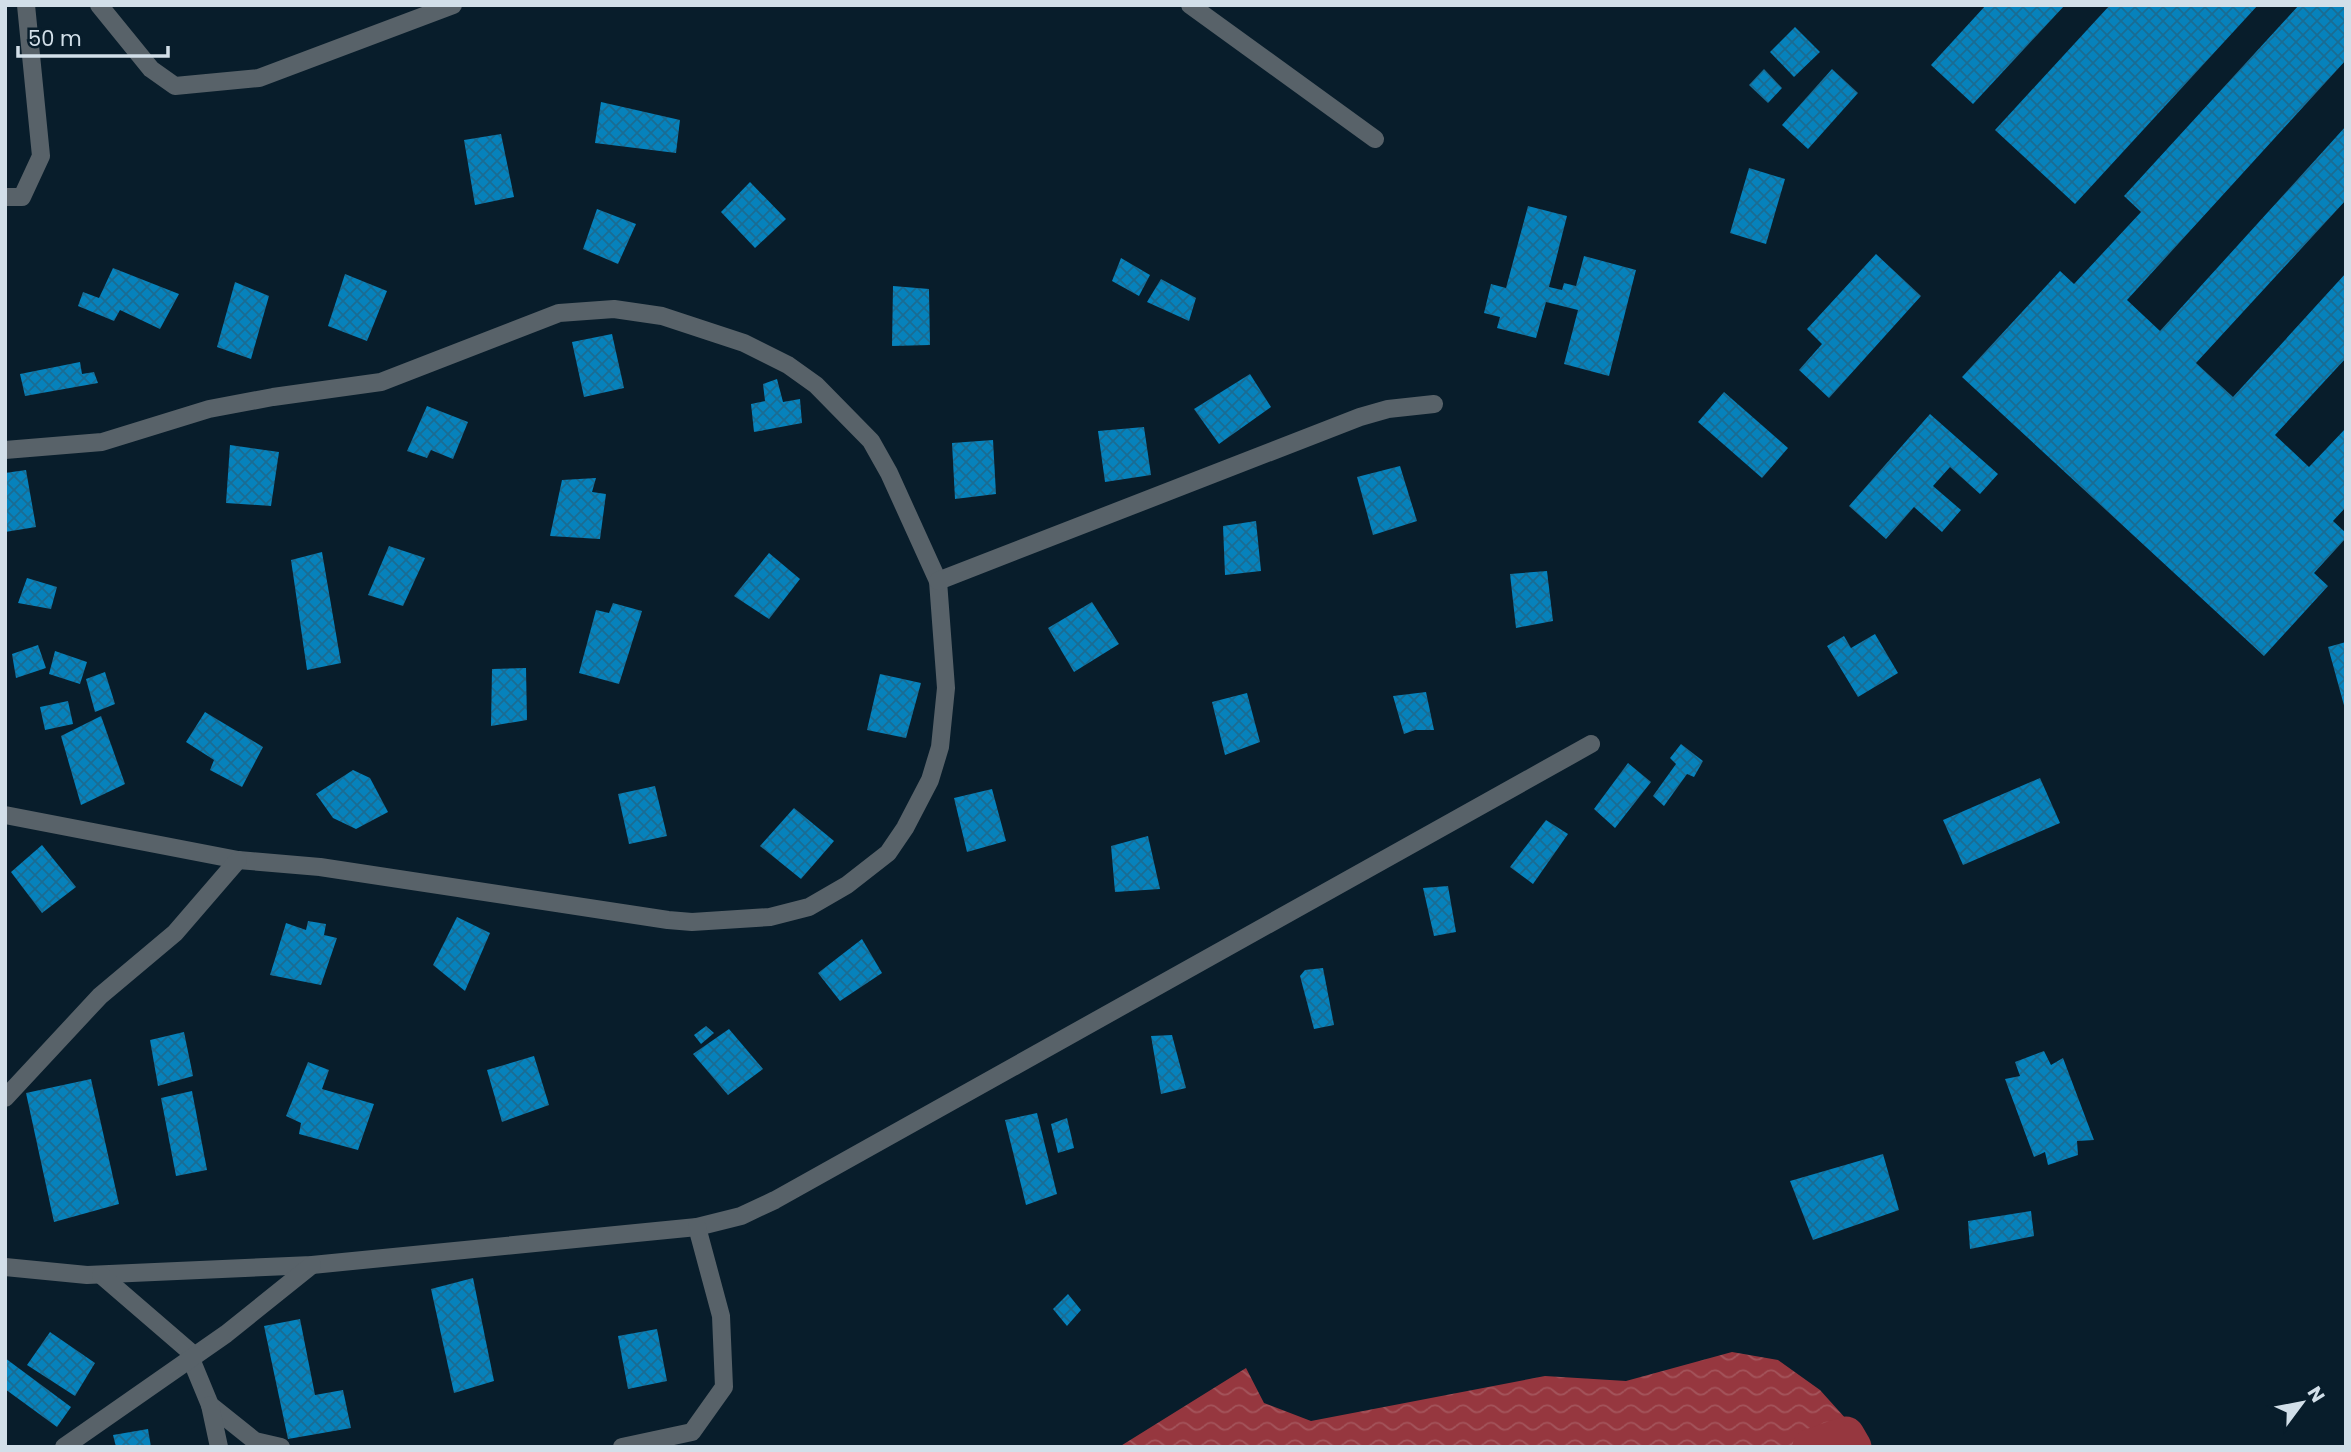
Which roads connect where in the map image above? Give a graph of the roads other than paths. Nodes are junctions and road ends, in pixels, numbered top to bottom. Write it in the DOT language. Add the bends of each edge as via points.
graph roads {
  1 [pos="26,5"];
  2 [pos="99,5"];
  3 [pos="453,5"];
  4 [pos="1190,5"];
  5 [pos="1375,139"];
  6 [pos="5,197"];
  7 [pos="1434,404"];
  8 [pos="5,450"];
  9 [pos="937,581"];
  10 [pos="1591,744"];
  11 [pos="5,815"];
  12 [pos="239,860"];
  13 [pos="5,1098"];
  14 [pos="697,1227"];
  15 [pos="312,1265"];
  16 [pos="5,1267"];
  17 [pos="101,1275"];
  18 [pos="193,1358"];
  19 [pos="210,1405"];
  20 [pos="64,1447"];
  21 [pos="219,1447"];
  22 [pos="281,1447"];
  23 [pos="622,1447"];
  1 -- 6 [label="street" via="41,156 22,197"];
  2 -- 3 [label="street" via="152,69 175,86 260,78"];
  4 -- 5 [label="street"];
  7 -- 9 [label="street" via="1360,417"];
  8 -- 9 [label="street" via="95,443 209,409 381,382 559,313 593,309 642,312 744,343 816,385 871,441"];
  9 -- 12 [label="street" via="946,709 930,780 888,853 809,907 769,917 692,922 320,867"];
  10 -- 14 [label="street" via="775,1200 741,1216"];
  11 -- 12 [label="street"];
  12 -- 13 [label="street" via="175,933 100,996"];
  14 -- 15 [label="street"];
  14 -- 23 [label="street" via="721,1317 724,1387 692,1432"];
  15 -- 17 [label="street"];
  15 -- 18 [label="street"];
  16 -- 17 [label="street"];
  17 -- 18 [label="street"];
  18 -- 19 [label="street"];
  18 -- 20 [label="street"];
  19 -- 21 [label="street"];
  19 -- 22 [label="street" via="255,1441"];
}
